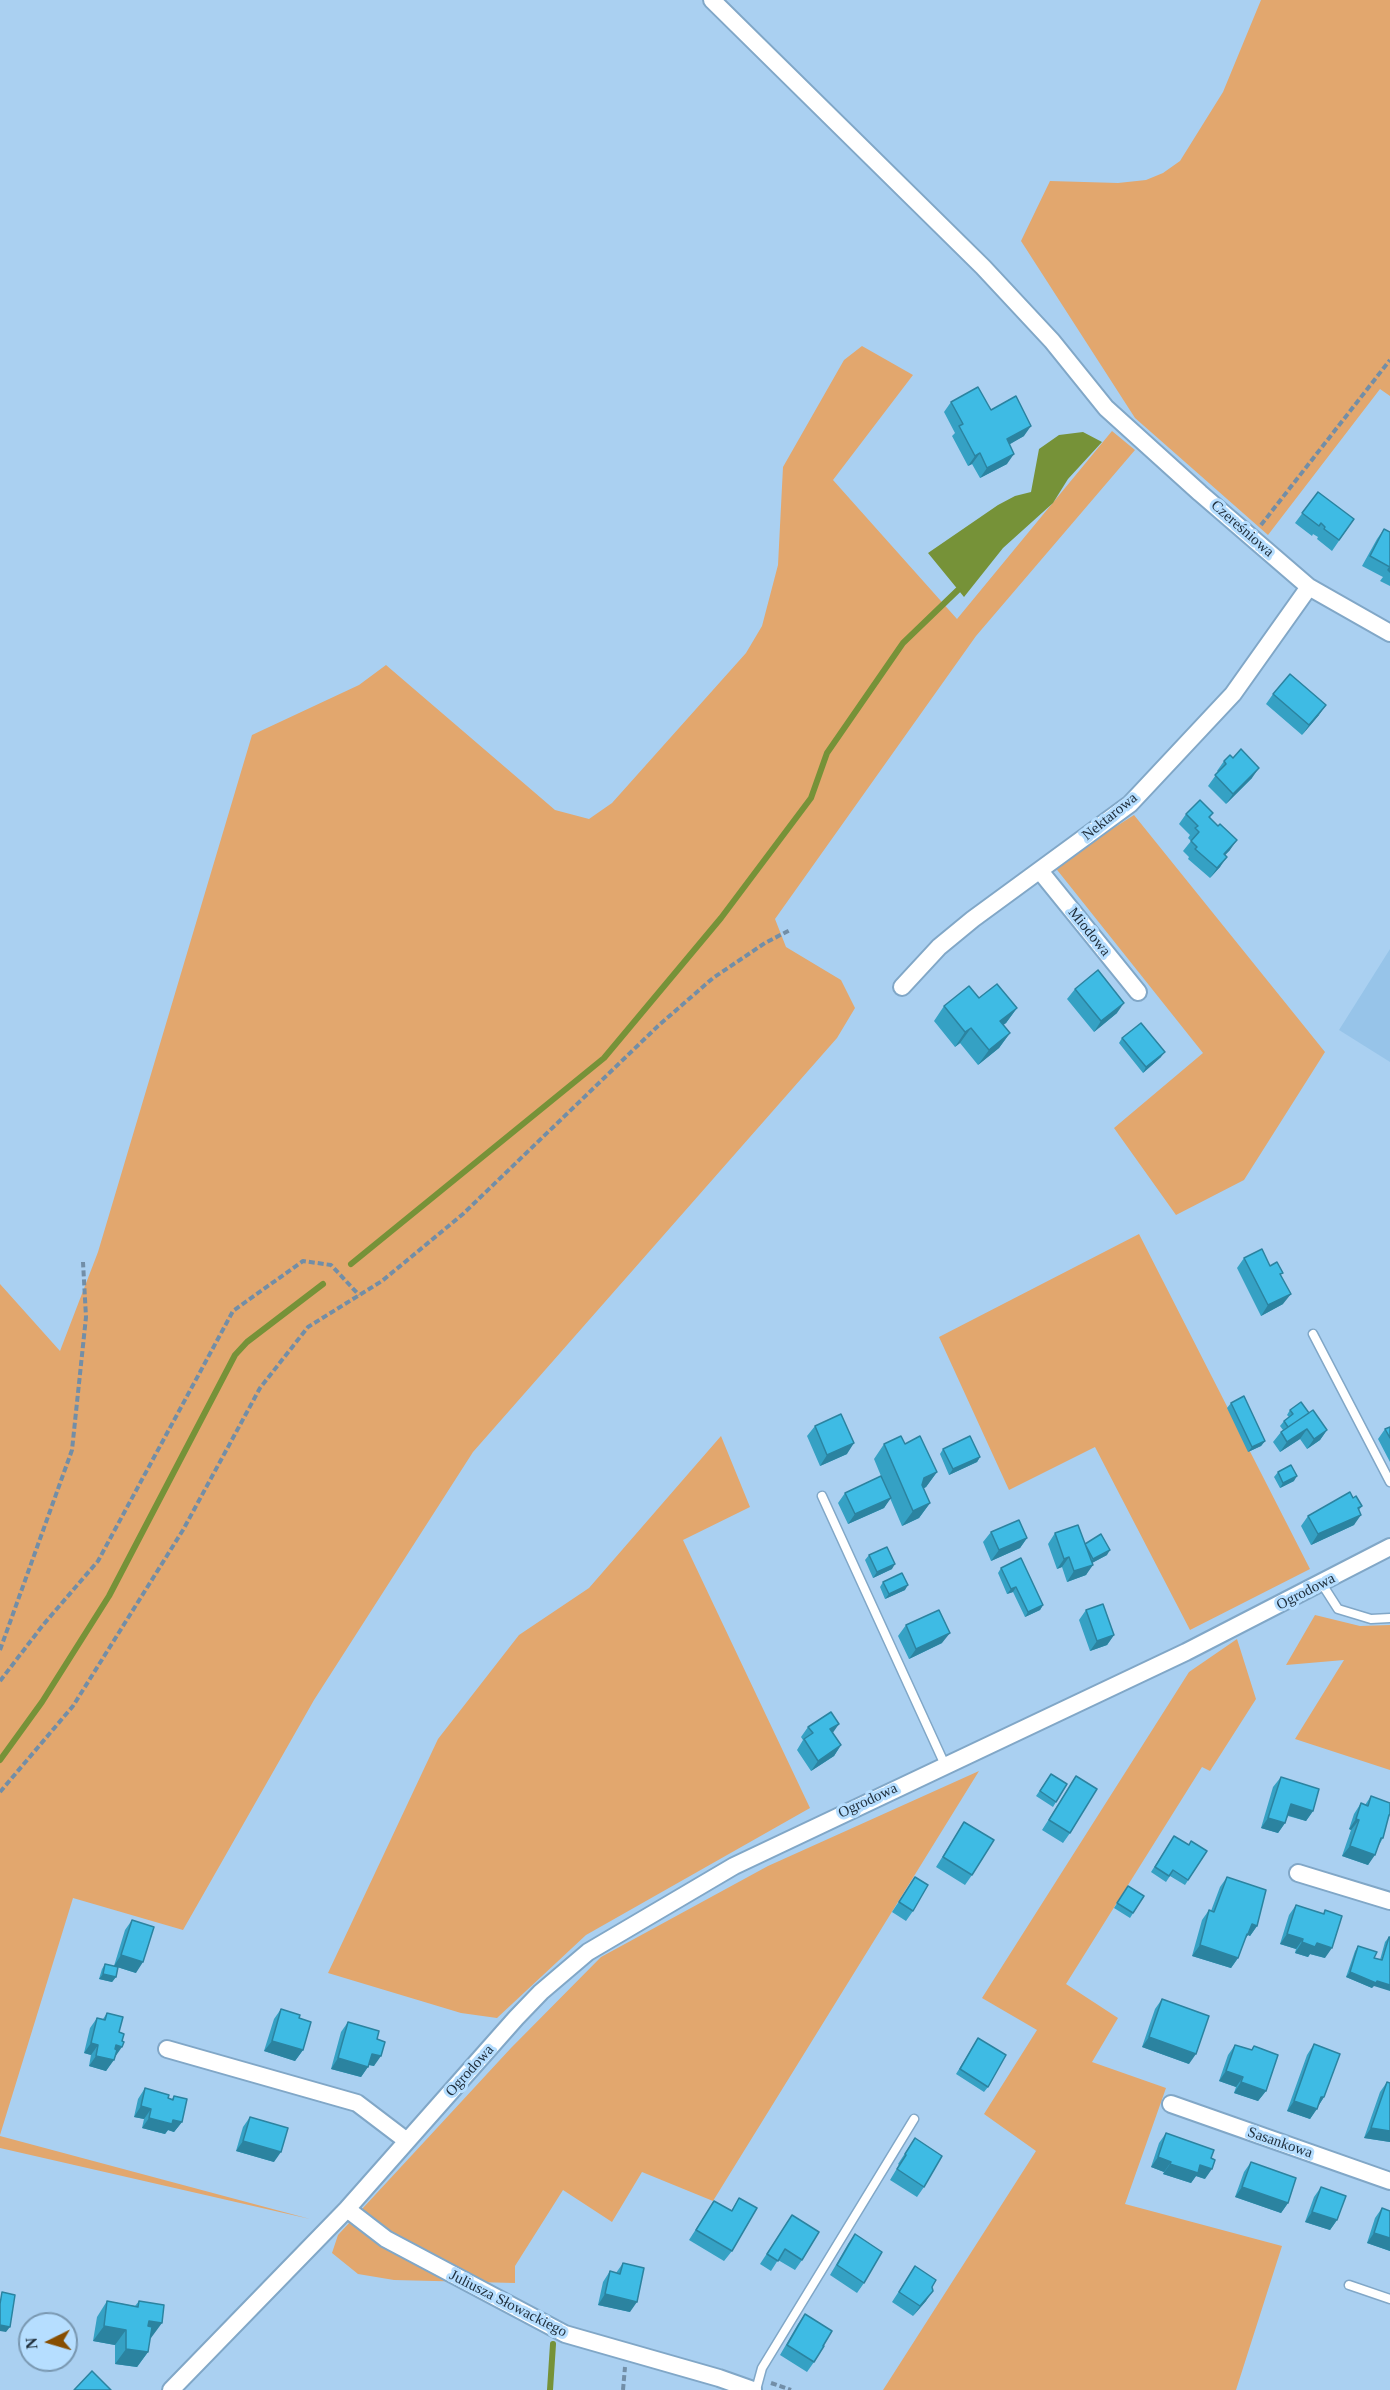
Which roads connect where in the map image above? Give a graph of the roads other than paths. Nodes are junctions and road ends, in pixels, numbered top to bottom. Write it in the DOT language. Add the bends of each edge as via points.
graph roads {
  1 [pos="712,0"];
  2 [pos="1309,587"];
  3 [pos="1390,633"];
  4 [pos="1040,871"];
  5 [pos="902,987"];
  6 [pos="1138,992"];
  7 [pos="1313,1334"];
  8 [pos="1390,1482"];
  9 [pos="822,1496"];
  10 [pos="1390,1547"];
  11 [pos="1322,1584"];
  12 [pos="1390,1618"];
  13 [pos="945,1765"];
  14 [pos="1298,1873"];
  15 [pos="1390,1901"];
  16 [pos="167,2049"];
  17 [pos="1171,2104"];
  18 [pos="914,2120"];
  19 [pos="407,2141"];
  20 [pos="1390,2181"];
  21 [pos="346,2209"];
  22 [pos="1349,2285"];
  23 [pos="1390,2299"];
  24 [pos="756,2386"];
  25 [pos="171,2390"];
  1 -- 2 [label="street, Czereśniowa" via="983,267 1052,341 1106,408"];
  2 -- 3 [label="street, Czereśniowa"];
  2 -- 4 [label="street, Nektarowa" via="1233,694 1130,804"];
  4 -- 5 [label="street, Nektarowa" via="939,947"];
  4 -- 6 [label="street, Miodowa"];
  7 -- 8 [label="lane"];
  9 -- 13 [label="lane"];
  10 -- 11 [label="street, Ogrodowa"];
  11 -- 12 [label="lane" via="1338,1609 1371,1619"];
  11 -- 13 [label="street, Ogrodowa"];
  13 -- 19 [label="street, Ogrodowa" via="734,1866 588,1952 529,2005"];
  14 -- 15 [label="street"];
  16 -- 19 [label="street" via="357,2103"];
  17 -- 20 [label="street, Sasankowa"];
  18 -- 24 [label="lane" via="762,2368"];
  19 -- 21 [label="street, Ogrodowa"];
  21 -- 24 [label="street, Juliusza Słowackiego" via="386,2239 566,2334"];
  21 -- 25 [label="street, Ogrodowa"];
  22 -- 23 [label="lane"];
}
